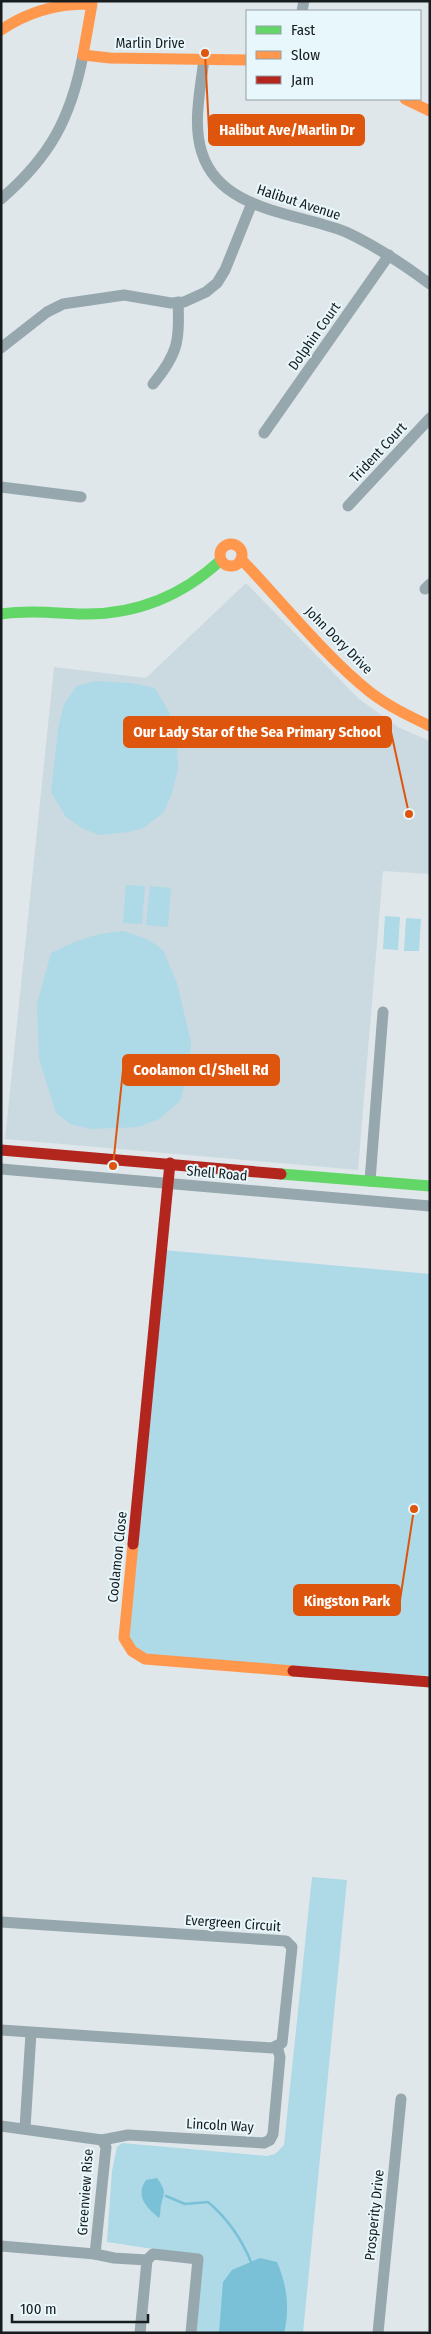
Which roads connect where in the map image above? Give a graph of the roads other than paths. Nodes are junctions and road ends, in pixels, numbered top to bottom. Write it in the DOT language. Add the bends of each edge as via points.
graph roads {
  1 [pos="92,3"];
  2 [pos="1,30"];
  3 [pos="82,55"];
  4 [pos="204,58"];
  5 [pos="246,60"];
  6 [pos="407,100"];
  7 [pos="430,111"];
  8 [pos="1,199"];
  9 [pos="252,203"];
  10 [pos="389,255"];
  11 [pos="430,284"];
  12 [pos="178,302"];
  13 [pos="1,348"];
  14 [pos="153,384"];
  15 [pos="430,418"];
  16 [pos="264,433"];
  17 [pos="1,486"];
  18 [pos="81,497"];
  19 [pos="348,506"];
  20 [pos="241,559"];
  21 [pos="222,560"];
  22 [pos="1,614"];
  23 [pos="430,726"];
  24 [pos="383,1012"];
  25 [pos="2,1149"];
  26 [pos="170,1163"];
  27 [pos="1,1169"];
  28 [pos="370,1181"];
  29 [pos="170,1184"];
  30 [pos="430,1186"];
  31 [pos="430,1206"];
  32 [pos="430,1682"];
  33 [pos="1,1922"];
  34 [pos="1,2030"];
  35 [pos="31,2033"];
  36 [pos="277,2046"];
  37 [pos="401,2099"];
  38 [pos="1,2126"];
  39 [pos="25,2128"];
  40 [pos="102,2140"];
  41 [pos="1,2246"];
  42 [pos="95,2254"];
  43 [pos="147,2260"];
  44 [pos="140,2333"];
  45 [pos="191,2333"];
  46 [pos="378,2333"];
  1 -- 2 [label="street" via="43,8 18,17"];
  1 -- 3 [label="street"];
  3 -- 4 [label="street, Marlin Drive"];
  3 -- 8 [label="street" via="71,104 54,141 41,160"];
  4 -- 5 [label="street, Marlin Drive"];
  4 -- 9 [label="street, Halibut Avenue" via="198,125 202,154 220,182"];
  6 -- 7 [label="street"];
  9 -- 10 [label="street, Halibut Avenue" via="344,232"];
  9 -- 12 [label="street" via="225,270 216,284 201,295"];
  10 -- 11 [label="street, Halibut Avenue"];
  10 -- 16 [label="street, Dolphin Court"];
  12 -- 13 [label="street" via="124,295 62,304"];
  12 -- 14 [label="street" via="176,347"];
  15 -- 19 [label="street, Trident Court"];
  17 -- 18 [label="street"];
  20 -- 21 [label="street" via="233,565"];
  20 -- 21 [label="street" via="238,547 230,544 222,549"];
  20 -- 23 [label="street, John Dory Drive" via="369,691 390,706"];
  21 -- 22 [label="street" via="199,582 150,606 124,614 31,611"];
  24 -- 28 [label="street"];
  25 -- 26 [label="street, Shell Road"];
  26 -- 28 [label="street, Shell Road"];
  26 -- 29 [label="street, Coolamon Close"];
  27 -- 29 [label="street, Shell Road"];
  28 -- 30 [label="street, Shell Road"];
  29 -- 31 [label="street, Shell Road"];
  29 -- 32 [label="street, Coolamon Close" via="124,1638 131,1652 145,1660"];
  33 -- 36 [label="street, Evergreen Circuit" via="286,1941 292,1947 282,2043"];
  34 -- 35 [label="street"];
  35 -- 36 [label="street"];
  35 -- 39 [label="street"];
  36 -- 40 [label="street, Lincoln Way" via="280,2056 270,2140 128,2135"];
  37 -- 46 [label="street, Prosperity Drive"];
  38 -- 39 [label="street, Greenview Rise"];
  39 -- 40 [label="street, Greenview Rise"];
  40 -- 42 [label="street, Greenview Rise" via="106,2147"];
  41 -- 42 [label="street, Greenview Rise"];
  42 -- 43 [label="street"];
  43 -- 44 [label="street"];
  43 -- 45 [label="street" via="152,2254 198,2260"];
}
